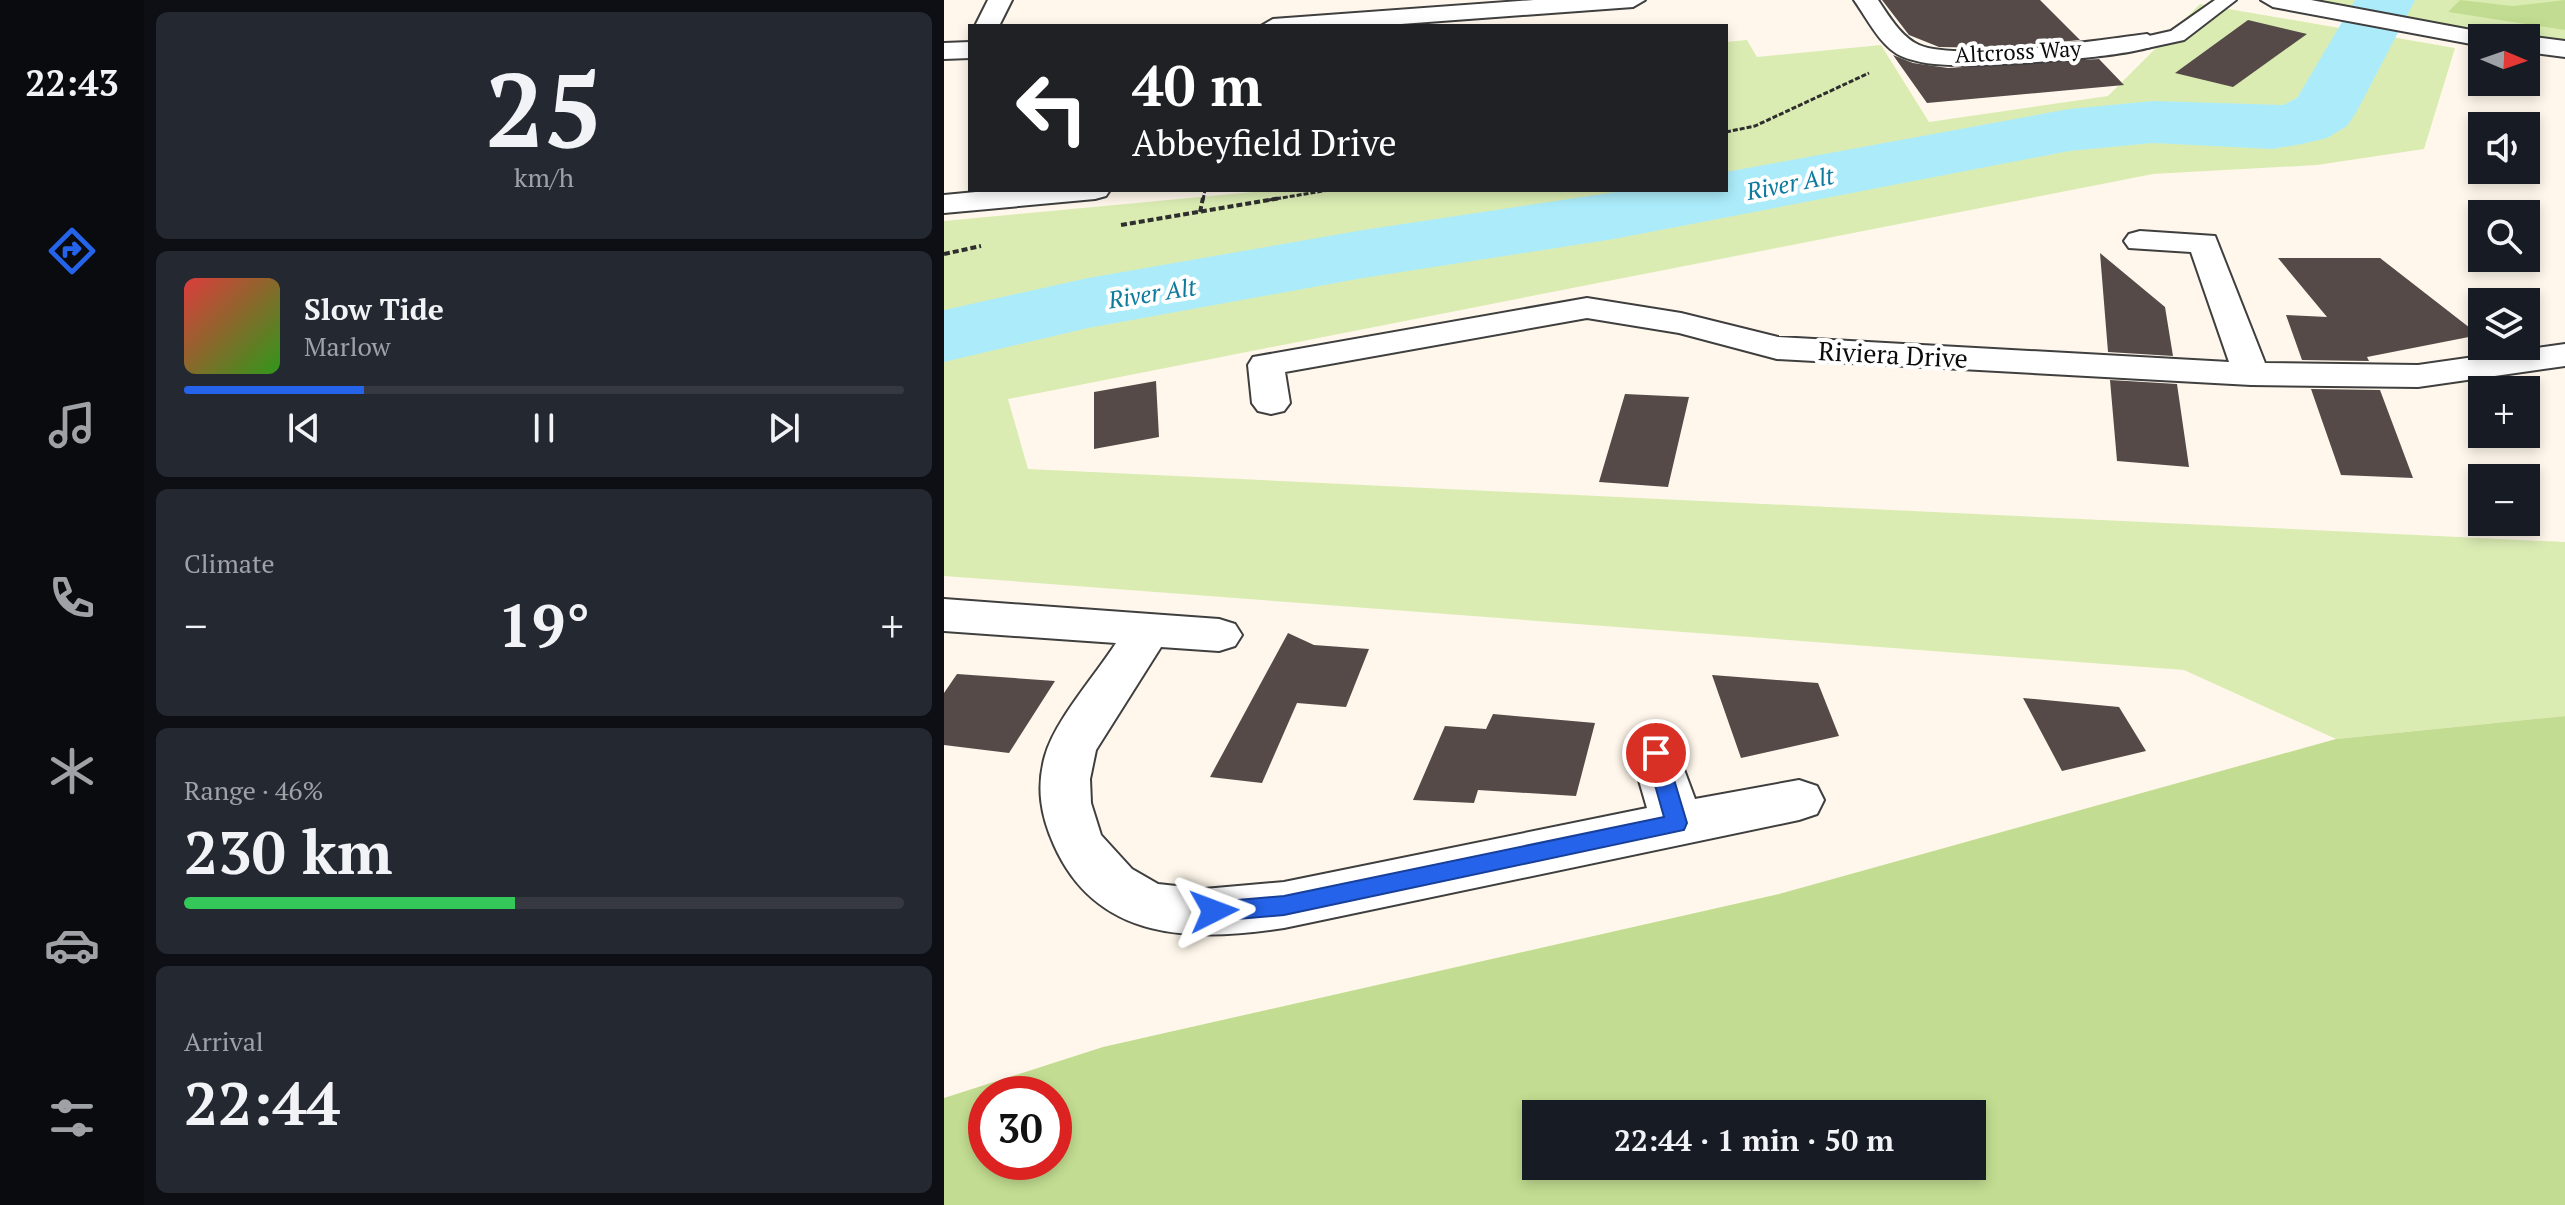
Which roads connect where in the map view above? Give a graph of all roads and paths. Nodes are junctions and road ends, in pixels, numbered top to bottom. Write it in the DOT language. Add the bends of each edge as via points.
graph roads {
  1 [pos="1000,0"];
  2 [pos="1633,0"];
  3 [pos="1866,0"];
  4 [pos="2227,0"];
  5 [pos="2273,0"];
  6 [pos="1548,16"];
  7 [pos="988,24"];
  8 [pos="1328,24"];
  9 [pos="2468,37"];
  10 [pos="2147,42"];
  11 [pos="2540,46"];
  12 [pos="2565,49"];
  13 [pos="968,50"];
  14 [pos="944,51"];
  15 [pos="1914,53"];
  16 [pos="1728,132"];
  17 [pos="1073,192"];
  18 [pos="1205,192"];
  19 [pos="1318,192"];
  20 [pos="944,204"];
  21 [pos="1200,213"];
  22 [pos="1110,226"];
  23 [pos="2140,241"];
  24 [pos="991,244"];
  25 [pos="944,254"];
  26 [pos="2565,355"];
  27 [pos="2251,374"];
  28 [pos="1271,403"];
  29 [pos="944,615"];
  30 [pos="1148,630"];
  31 [pos="1219,635"];
  32 [pos="1656,753"];
  33 [pos="1799,800"];
  34 [pos="1677,823"];
  1 -- 7 [label="street"];
  2 -- 6 [label="street"];
  3 -- 15 [label="street" via="1897,41"];
  4 -- 10 [label="lane" via="2177,36"];
  5 -- 9 [label="street"];
  6 -- 8 [label="street"];
  10 -- 15 [label="street, Altcross Way" via="1978,58"];
  11 -- 12 [label="street"];
  13 -- 14 [label="street"];
  15 -- 16 [label="path" via="1755,126"];
  17 -- 20 [label="street"];
  18 -- 21 [label="path"];
  19 -- 21 [label="path"];
  21 -- 22 [label="path"];
  23 -- 27 [label="street" via="2204,243"];
  24 -- 25 [label="path"];
  26 -- 27 [label="street, Riviera Drive" via="2418,376"];
  27 -- 28 [label="street, Riviera Drive" via="1777,348 1681,323 1587,308 1266,365"];
  29 -- 30 [label="street"];
  30 -- 31 [label="street"];
  30 -- 34 [label="street" via="1070,752 1063,784 1076,843 1098,870 1154,906 1237,911 1284,905"];
  32 -- 34 [label="street"];
  33 -- 34 [label="street"];
}
